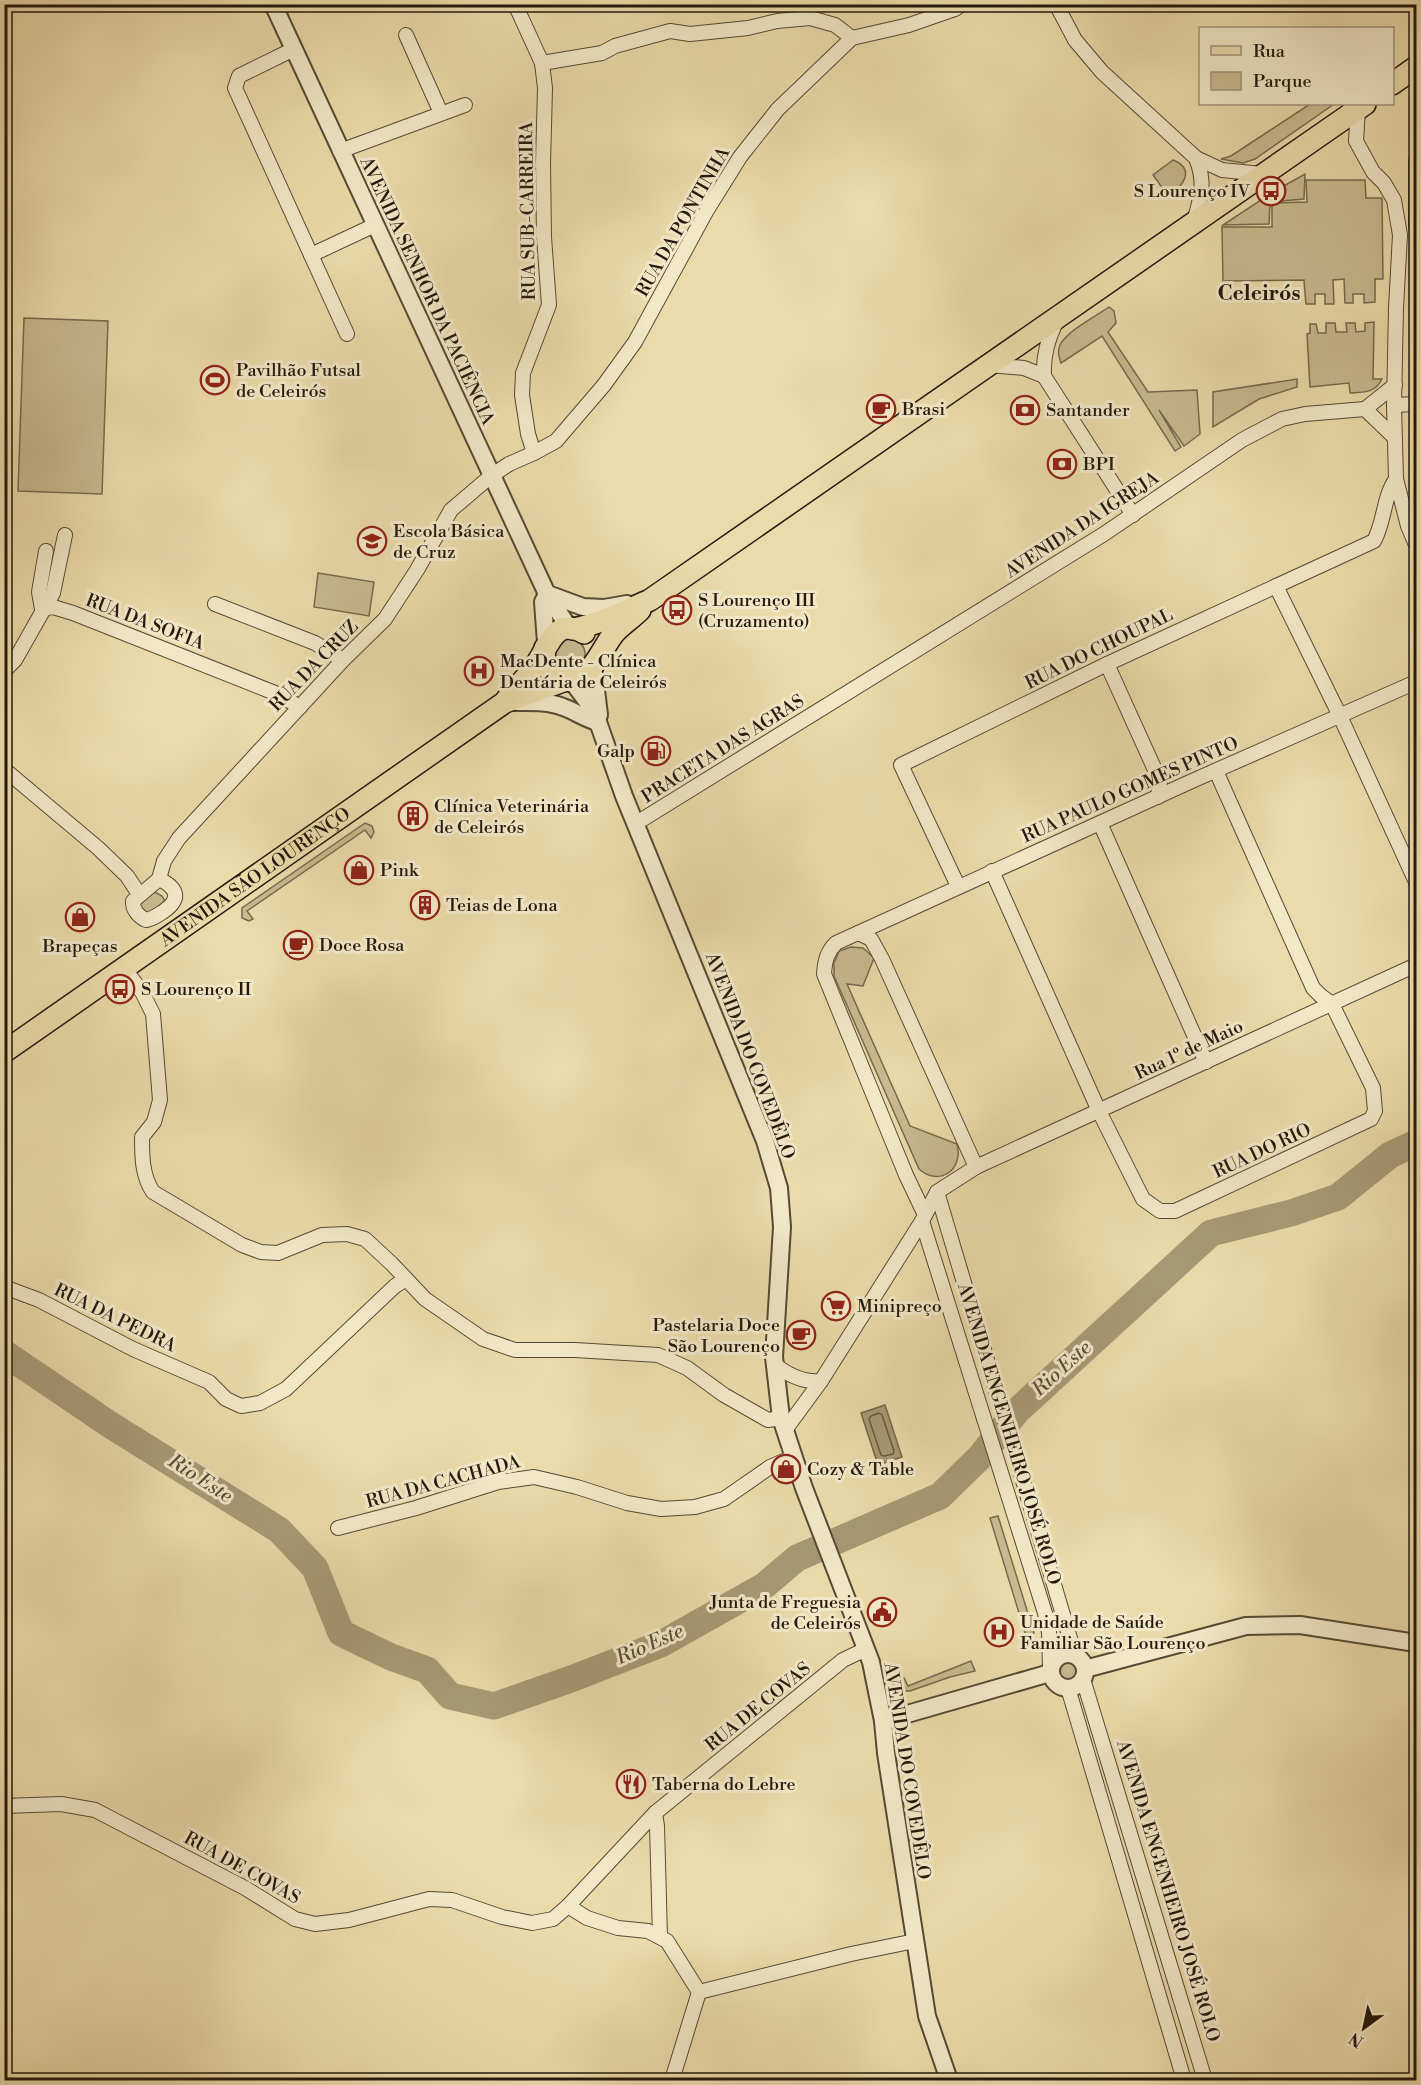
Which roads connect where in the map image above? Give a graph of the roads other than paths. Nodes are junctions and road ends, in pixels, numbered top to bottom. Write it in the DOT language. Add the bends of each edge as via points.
graph roads {
  1 [pos="273,4"];
  2 [pos="515,4"];
  3 [pos="962,4"];
  4 [pos="1056,4"];
  5 [pos="406,35"];
  6 [pos="852,38"];
  7 [pos="294,49"];
  8 [pos="542,63"];
  9 [pos="1416,67"];
  10 [pos="1394,83"];
  11 [pos="465,105"];
  12 [pos="1361,106"];
  13 [pos="441,113"];
  14 [pos="340,151"];
  15 [pos="1196,158"];
  16 [pos="1416,160"];
  17 [pos="1262,174"];
  18 [pos="1416,202"];
  19 [pos="1194,223"];
  20 [pos="375,225"];
  21 [pos="1416,227"];
  22 [pos="311,255"];
  23 [pos="1058,317"];
  24 [pos="347,334"];
  25 [pos="988,365"];
  26 [pos="1044,376"];
  27 [pos="1395,385"];
  28 [pos="1416,404"];
  29 [pos="1394,405"];
  30 [pos="1365,409"];
  31 [pos="1395,438"];
  32 [pos="534,453"];
  33 [pos="491,476"];
  34 [pos="1396,479"];
  35 [pos="1410,504"];
  36 [pos="1133,515"];
  37 [pos="65,535"];
  38 [pos="1416,545"];
  39 [pos="46,551"];
  40 [pos="1276,586"];
  41 [pos="547,594"];
  42 [pos="650,600"];
  43 [pos="215,604"];
  44 [pos="42,609"];
  45 [pos="571,628"];
  46 [pos="545,646"];
  47 [pos="343,660"];
  48 [pos="594,664"];
  49 [pos="1107,664"];
  50 [pos="4,671"];
  51 [pos="569,680"];
  52 [pos="1416,682"];
  53 [pos="505,702"];
  54 [pos="830,704"];
  55 [pos="300,707"];
  56 [pos="1340,717"];
  57 [pos="598,722"];
  58 [pos="4,769"];
  59 [pos="1216,771"];
  60 [pos="1158,797"];
  61 [pos="1100,823"];
  62 [pos="635,824"];
  63 [pos="992,871"];
  64 [pos="159,879"];
  65 [pos="1416,882"];
  66 [pos="958,886"];
  67 [pos="139,894"];
  68 [pos="163,912"];
  69 [pos="176,932"];
  70 [pos="858,933"];
  71 [pos="1416,965"];
  72 [pos="124,968"];
  73 [pos="1332,1004"];
  74 [pos="4,1052"];
  75 [pos="1206,1062"];
  76 [pos="1099,1111"];
  77 [pos="976,1167"];
  78 [pos="937,1192"];
  79 [pos="923,1218"];
  80 [pos="406,1279"];
  81 [pos="4,1287"];
  82 [pos="774,1364"];
  83 [pos="822,1381"];
  84 [pos="783,1424"];
  85 [pos="793,1457"];
  86 [pos="338,1528"];
  87 [pos="1416,1643"];
  88 [pos="866,1649"];
  89 [pos="1082,1668"];
  90 [pos="1050,1671"];
  91 [pos="1068,1688"];
  92 [pos="883,1721"];
  93 [pos="4,1806"];
  94 [pos="655,1813"];
  95 [pos="568,1906"];
  96 [pos="660,1937"];
  97 [pos="915,1941"];
  98 [pos="699,1992"];
  99 [pos="672,2080"];
  100 [pos="949,2080"];
  101 [pos="1184,2080"];
  102 [pos="1205,2080"];
  1 -- 7 [label="street, AVENIDA SENHOR DA PACIÊNCIA"];
  2 -- 8 [label="street, RUA SUB-CARREIRA"];
  3 -- 6 [label="street" via="909,25"];
  4 -- 15 [label="street" via="1075,40 1102,72"];
  5 -- 13 [label="street"];
  6 -- 8 [label="street" via="835,24 810,18 690,34 670,31 602,53"];
  6 -- 32 [label="street, RUA DA PONTINHA" via="778,110 740,158 635,342 556,441"];
  7 -- 14 [label="street, AVENIDA SENHOR DA PACIÊNCIA"];
  7 -- 22 [label="street" via="239,76 235,88"];
  8 -- 32 [label="street, RUA SUB-CARREIRA" via="544,237 549,305 523,373 522,395"];
  9 -- 10 [label="main road"];
  11 -- 13 [label="street"];
  12 -- 17 [label="main road"];
  12 -- 27 [label="street" via="1356,141 1394,200 1400,235"];
  13 -- 14 [label="street"];
  14 -- 20 [label="street, AVENIDA SENHOR DA PACIÊNCIA"];
  15 -- 17 [label="street" via="1222,170"];
  15 -- 19 [label="street" via="1202,174 1202,196"];
  16 -- 18 [label="street"];
  17 -- 19 [label="main road"];
  18 -- 21 [label="street"];
  19 -- 23 [label="main road"];
  20 -- 22 [label="street"];
  20 -- 33 [label="street, AVENIDA SENHOR DA PACIÊNCIA"];
  22 -- 24 [label="street"];
  23 -- 25 [label="main road"];
  23 -- 26 [label="street" via="1048,339"];
  25 -- 26 [label="street" via="1024,368"];
  25 -- 42 [label="main road"];
  26 -- 36 [label="street"];
  27 -- 29 [label="street"];
  27 -- 30 [label="street"];
  28 -- 29 [label="street"];
  29 -- 31 [label="street"];
  30 -- 31 [label="street"];
  30 -- 36 [label="street, AVENIDA DA IGREJA" via="1282,419 1242,440"];
  31 -- 34 [label="street"];
  32 -- 33 [label="street, RUA DA PONTINHA"];
  33 -- 41 [label="street, AVENIDA SENHOR DA PACIÊNCIA"];
  33 -- 47 [label="street, RUA DA CRUZ" via="451,510 385,619"];
  34 -- 35 [label="street"];
  34 -- 40 [label="street, RUA DO CHOUPAL" via="1389,489 1374,541"];
  35 -- 38 [label="street"];
  36 -- 54 [label="street, AVENIDA DA IGREJA"];
  37 -- 44 [label="street" via="53,593"];
  39 -- 44 [label="street" via="39,592"];
  40 -- 49 [label="street, RUA DO CHOUPAL"];
  40 -- 56 [label="street"];
  41 -- 42 [label="street" via="596,609"];
  41 -- 45 [label="street, AVENIDA SENHOR DA PACIÊNCIA"];
  41 -- 46 [label="street" via="543,602"];
  42 -- 45 [label="main road"];
  42 -- 48 [label="main road" via="615,632"];
  43 -- 47 [label="street" via="315,643"];
  44 -- 50 [label="street" via="15,660"];
  44 -- 55 [label="street, RUA DA SOFIA" via="53,607 84,617 265,689"];
  45 -- 46 [label="main road" via="556,632"];
  45 -- 48 [label="main road" via="591,639 596,654"];
  46 -- 51 [label="main road" via="547,666 557,677"];
  46 -- 53 [label="main road" via="534,667"];
  47 -- 55 [label="street, RUA DA CRUZ"];
  48 -- 51 [label="main road" via="580,678"];
  48 -- 57 [label="street"];
  49 -- 60 [label="street" via="1160,781"];
  49 -- 66 [label="street, RUA DO CHOUPAL" via="901,765"];
  51 -- 53 [label="main road"];
  51 -- 57 [label="street"];
  52 -- 56 [label="street, RUA PAULO GOMES PINTO"];
  53 -- 57 [label="street" via="561,706"];
  53 -- 69 [label="main road, AVENIDA SÃO LOURENÇO"];
  54 -- 62 [label="street, PRACETA DAS AGRAS"];
  55 -- 64 [label="street, RUA DA CRUZ" via="179,838 164,861"];
  56 -- 59 [label="street, RUA PAULO GOMES PINTO"];
  56 -- 65 [label="street"];
  57 -- 62 [label="street, AVENIDA DO COVEDÊLO"];
  58 -- 67 [label="street" via="98,848 128,876"];
  59 -- 60 [label="street, RUA PAULO GOMES PINTO"];
  59 -- 73 [label="street" via="1313,988"];
  60 -- 61 [label="street, RUA PAULO GOMES PINTO"];
  61 -- 63 [label="street, RUA PAULO GOMES PINTO"];
  61 -- 75 [label="street"];
  62 -- 82 [label="street, AVENIDA DO COVEDÊLO" via="765,1141 779,1188 782,1227"];
  63 -- 66 [label="street, RUA PAULO GOMES PINTO"];
  63 -- 76 [label="street"];
  64 -- 67 [label="street"];
  64 -- 68 [label="street" via="175,893 176,899"];
  66 -- 70 [label="street, RUA PAULO GOMES PINTO"];
  67 -- 68 [label="street" via="132,905 143,919 150,920"];
  68 -- 69 [label="street"];
  69 -- 72 [label="main road, AVENIDA SÃO LOURENÇO"];
  70 -- 77 [label="street" via="871,939 882,959"];
  70 -- 79 [label="street, AVENIDA ENGENHEIRO JOSÉ ROLO" via="828,951 824,974"];
  71 -- 73 [label="street, Rua 1º de Maio"];
  72 -- 74 [label="main road, AVENIDA SÃO LOURENÇO"];
  72 -- 80 [label="street" via="153,1014 160,1100 154,1122 142,1137 144,1172 153,1192 242,1245 261,1252 278,1253 322,1235 347,1234 365,1239"];
  73 -- 75 [label="street, Rua 1º de Maio"];
  73 -- 76 [label="street, RUA DO RIO" via="1373,1088 1375,1111 1371,1119 1175,1211 1160,1211 1143,1199"];
  75 -- 76 [label="street, Rua 1º de Maio"];
  76 -- 77 [label="street, Rua 1º de Maio"];
  77 -- 78 [label="street"];
  78 -- 79 [label="street"];
  78 -- 89 [label="street, AVENIDA ENGENHEIRO JOSÉ ROLO"];
  79 -- 83 [label="street"];
  79 -- 90 [label="street, AVENIDA ENGENHEIRO JOSÉ ROLO" via="1044,1613 1049,1632"];
  80 -- 81 [label="street, RUA DA PEDRA" via="286,1389 250,1406 226,1399 209,1382"];
  80 -- 84 [label="street" via="425,1299 483,1339 515,1350 658,1355 687,1368 768,1420"];
  82 -- 83 [label="street" via="810,1382"];
  82 -- 84 [label="street, AVENIDA DO COVEDÊLO"];
  83 -- 84 [label="street"];
  84 -- 85 [label="street, AVENIDA DO COVEDÊLO"];
  85 -- 86 [label="street, RUA DA CACHADA" via="770,1467 724,1499 695,1507 661,1509 627,1503 534,1477 498,1482"];
  85 -- 88 [label="street, AVENIDA DO COVEDÊLO"];
  87 -- 89 [label="street" via="1300,1625 1245,1626"];
  88 -- 92 [label="street, AVENIDA DO COVEDÊLO"];
  88 -- 94 [label="street, RUA DE COVAS" via="843,1660"];
  89 -- 90 [label="street" via="1073,1654 1063,1654 1054,1660"];
  89 -- 91 [label="street" via="1074,1687"];
  89 -- 102 [label="street, AVENIDA ENGENHEIRO JOSÉ ROLO"];
  90 -- 91 [label="street" via="1058,1686"];
  90 -- 92 [label="street"];
  91 -- 101 [label="street, AVENIDA ENGENHEIRO JOSÉ ROLO"];
  92 -- 97 [label="street, AVENIDA DO COVEDÊLO"];
  93 -- 95 [label="street, RUA DE COVAS" via="61,1804 94,1810 245,1888 295,1919 315,1924 349,1920 429,1899 452,1900 532,1923 552,1919"];
  94 -- 95 [label="street, RUA DE COVAS"];
  94 -- 96 [label="street"];
  95 -- 96 [label="street" via="587,1918"];
  96 -- 98 [label="street" via="667,1941"];
  97 -- 98 [label="street"];
  97 -- 100 [label="street, AVENIDA DO COVEDÊLO" via="927,2016"];
  98 -- 99 [label="street"];
}
